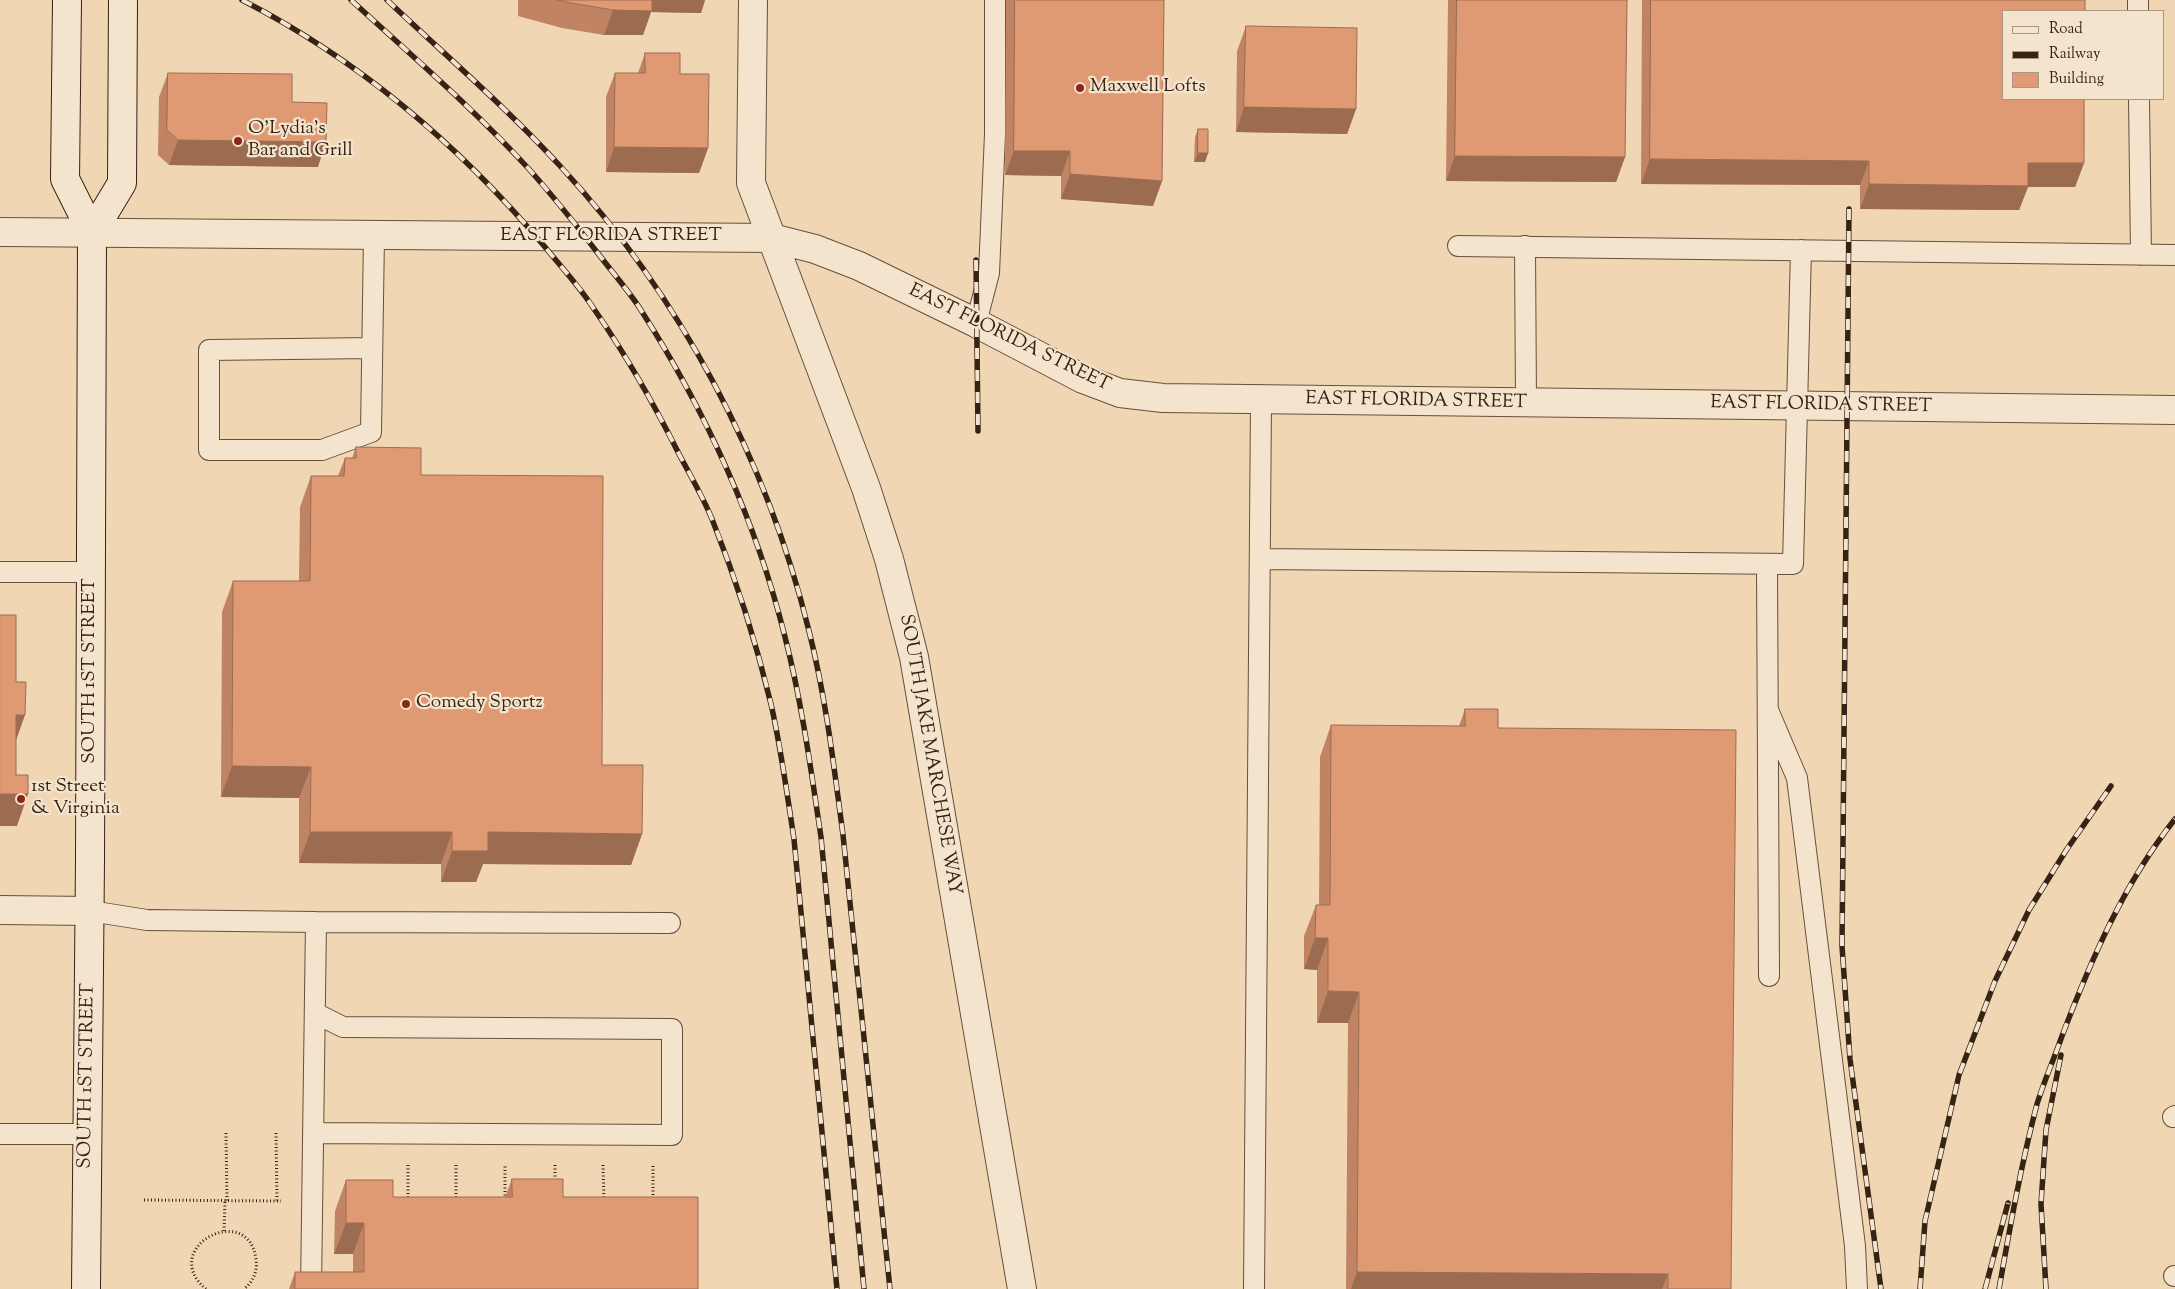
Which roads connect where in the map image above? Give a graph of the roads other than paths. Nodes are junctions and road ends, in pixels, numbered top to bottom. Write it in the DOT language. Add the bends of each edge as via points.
graph roads {
  1 [pos="67,0"];
  2 [pos="123,0"];
  3 [pos="753,0"];
  4 [pos="994,0"];
  5 [pos="2139,100"];
  6 [pos="0,232"];
  7 [pos="92,233"];
  8 [pos="374,235"];
  9 [pos="772,238"];
  10 [pos="1458,246"];
  11 [pos="1525,246"];
  12 [pos="1801,250"];
  13 [pos="2141,255"];
  14 [pos="2175,255"];
  15 [pos="976,323"];
  16 [pos="372,348"];
  17 [pos="1261,400"];
  18 [pos="1526,403"];
  19 [pos="1797,406"];
  20 [pos="2175,410"];
  21 [pos="1261,559"];
  22 [pos="1767,564"];
  23 [pos="0,572"];
  24 [pos="91,572"];
  25 [pos="1768,710"];
  26 [pos="0,910"];
  27 [pos="90,911"];
  28 [pos="316,922"];
  29 [pos="670,923"];
  30 [pos="1770,976"];
  31 [pos="315,1013"];
  32 [pos="313,1133"];
  33 [pos="0,1134"];
  34 [pos="88,1134"];
  35 [pos="86,1289"];
  36 [pos="311,1289"];
  37 [pos="1022,1289"];
  38 [pos="1254,1289"];
  39 [pos="1857,1289"];
  1 -- 7 [label="street, SOUTH 1ST STREET" via="65,179"];
  2 -- 7 [label="street" via="122,183"];
  3 -- 9 [label="street, SOUTH JAKE MARCHESE WAY" via="751,183"];
  4 -- 15 [label="lane" via="995,134 988,273"];
  5 -- 13 [label="lane"];
  6 -- 7 [label="street, EAST FLORIDA STREET"];
  7 -- 8 [label="street, EAST FLORIDA STREET"];
  7 -- 24 [label="street, SOUTH 1ST STREET"];
  8 -- 9 [label="street, EAST FLORIDA STREET"];
  8 -- 16 [label="lane"];
  9 -- 15 [label="street, EAST FLORIDA STREET" via="815,249 859,266"];
  9 -- 37 [label="street, SOUTH JAKE MARCHESE WAY" via="866,488 889,559 914,657"];
  10 -- 11 [label="lane"];
  11 -- 12 [label="lane"];
  11 -- 18 [label="lane"];
  12 -- 13 [label="lane"];
  12 -- 19 [label="lane"];
  13 -- 14 [label="lane"];
  15 -- 17 [label="street, EAST FLORIDA STREET" via="1083,379 1120,393 1163,398"];
  16 -- 16 [label="lane" via="371,432 322,450 209,450 210,350"];
  17 -- 18 [label="street, EAST FLORIDA STREET"];
  17 -- 21 [label="lane"];
  18 -- 19 [label="street, EAST FLORIDA STREET"];
  19 -- 20 [label="street, EAST FLORIDA STREET"];
  19 -- 22 [label="lane" via="1793,564"];
  21 -- 22 [label="lane"];
  21 -- 38 [label="lane"];
  22 -- 25 [label="lane"];
  23 -- 24 [label="lane"];
  24 -- 27 [label="street, SOUTH 1ST STREET"];
  25 -- 30 [label="lane"];
  25 -- 39 [label="lane" via="1797,778 1855,1246"];
  26 -- 27 [label="street"];
  27 -- 28 [label="lane" via="147,920"];
  27 -- 34 [label="street, SOUTH 1ST STREET"];
  28 -- 29 [label="lane"];
  28 -- 31 [label="lane"];
  31 -- 32 [label="lane"];
  31 -- 32 [label="lane" via="343,1027 672,1029 672,1135"];
  32 -- 36 [label="lane"];
  33 -- 34 [label="lane"];
  34 -- 35 [label="street, SOUTH 1ST STREET"];
}
